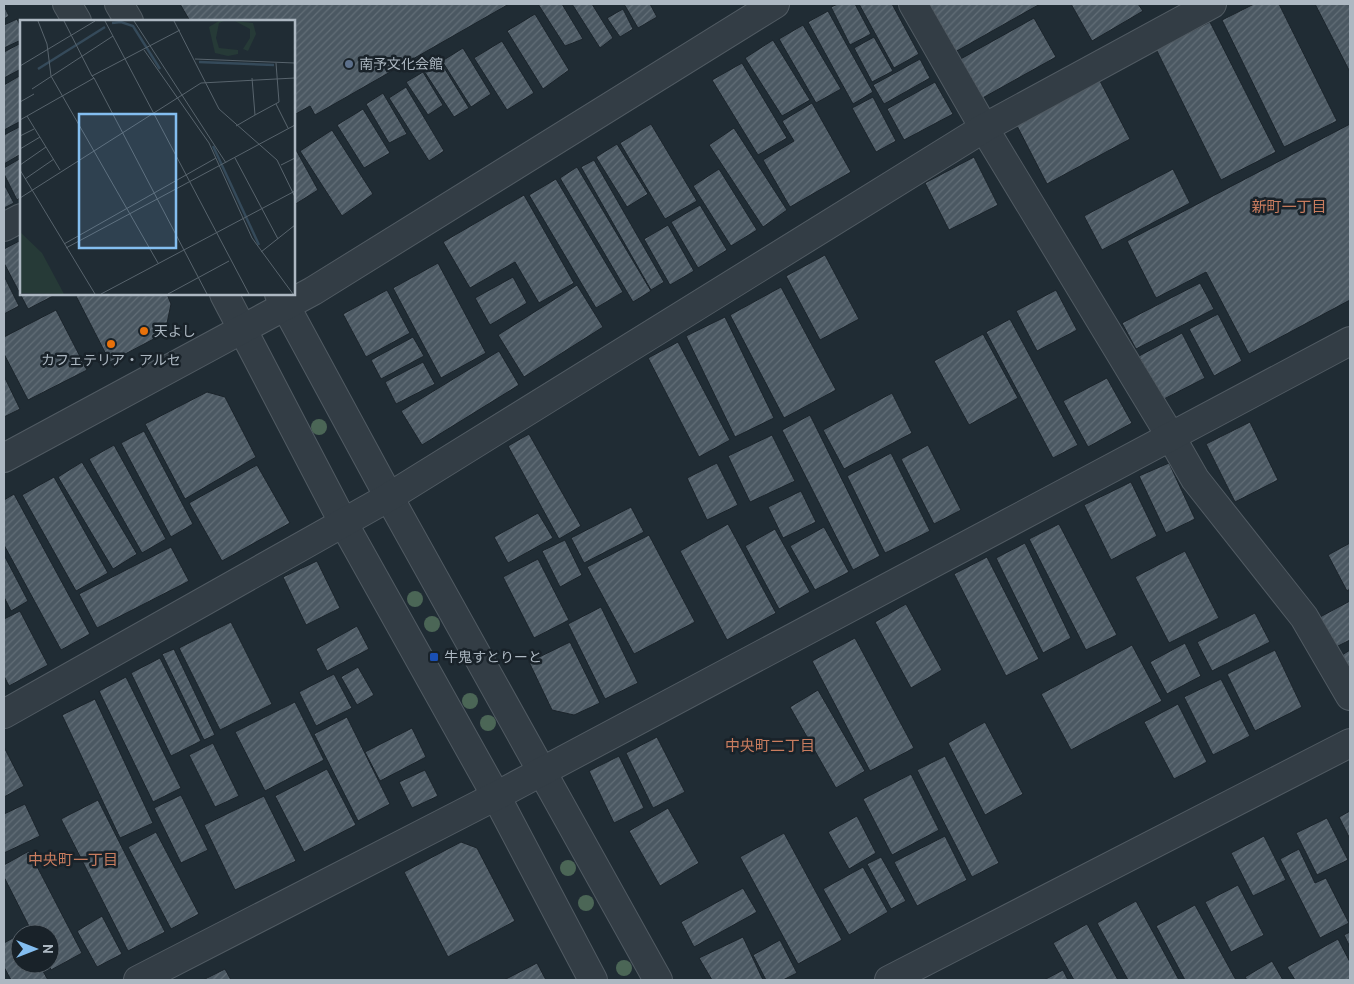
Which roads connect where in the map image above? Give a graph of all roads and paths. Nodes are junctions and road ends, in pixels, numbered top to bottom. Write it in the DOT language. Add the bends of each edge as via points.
graph roads {
  1 [pos="68,4"];
  2 [pos="120,4"];
  3 [pos="775,4"];
  4 [pos="913,4"];
  5 [pos="1212,4"];
  6 [pos="76,20"];
  7 [pos="128,20"];
  8 [pos="984,128"];
  9 [pos="20,219"];
  10 [pos="4,227"];
  11 [pos="295,292"];
  12 [pos="225,295"];
  13 [pos="282,300"];
  14 [pos="243,329"];
  15 [pos="1350,341"];
  16 [pos="1171,437"];
  17 [pos="4,458"];
  18 [pos="389,497"];
  19 [pos="344,524"];
  20 [pos="1350,696"];
  21 [pos="4,714"];
  22 [pos="1350,743"];
  23 [pos="541,771"];
  24 [pos="496,796"];
  25 [pos="138,980"];
  26 [pos="593,980"];
  27 [pos="658,980"];
  28 [pos="889,980"];
  1 -- 6 [label="street"];
  2 -- 7 [label="street"];
  3 -- 11 [label="street"];
  4 -- 8 [label="street"];
  5 -- 8 [label="street"];
  8 -- 16 [label="street"];
  8 -- 18 [label="street"];
  9 -- 10 [label="street"];
  12 -- 14 [label="street"];
  13 -- 14 [label="street"];
  13 -- 18 [label="street"];
  14 -- 17 [label="street"];
  14 -- 19 [label="street"];
  15 -- 16 [label="street"];
  16 -- 20 [label="street" via="1195,480 1304,617"];
  16 -- 23 [label="street"];
  18 -- 19 [label="street"];
  18 -- 23 [label="street"];
  19 -- 21 [label="street"];
  19 -- 24 [label="street"];
  22 -- 28 [label="street"];
  23 -- 24 [label="street"];
  23 -- 27 [label="street"];
  24 -- 25 [label="street"];
  24 -- 26 [label="street"];
}
